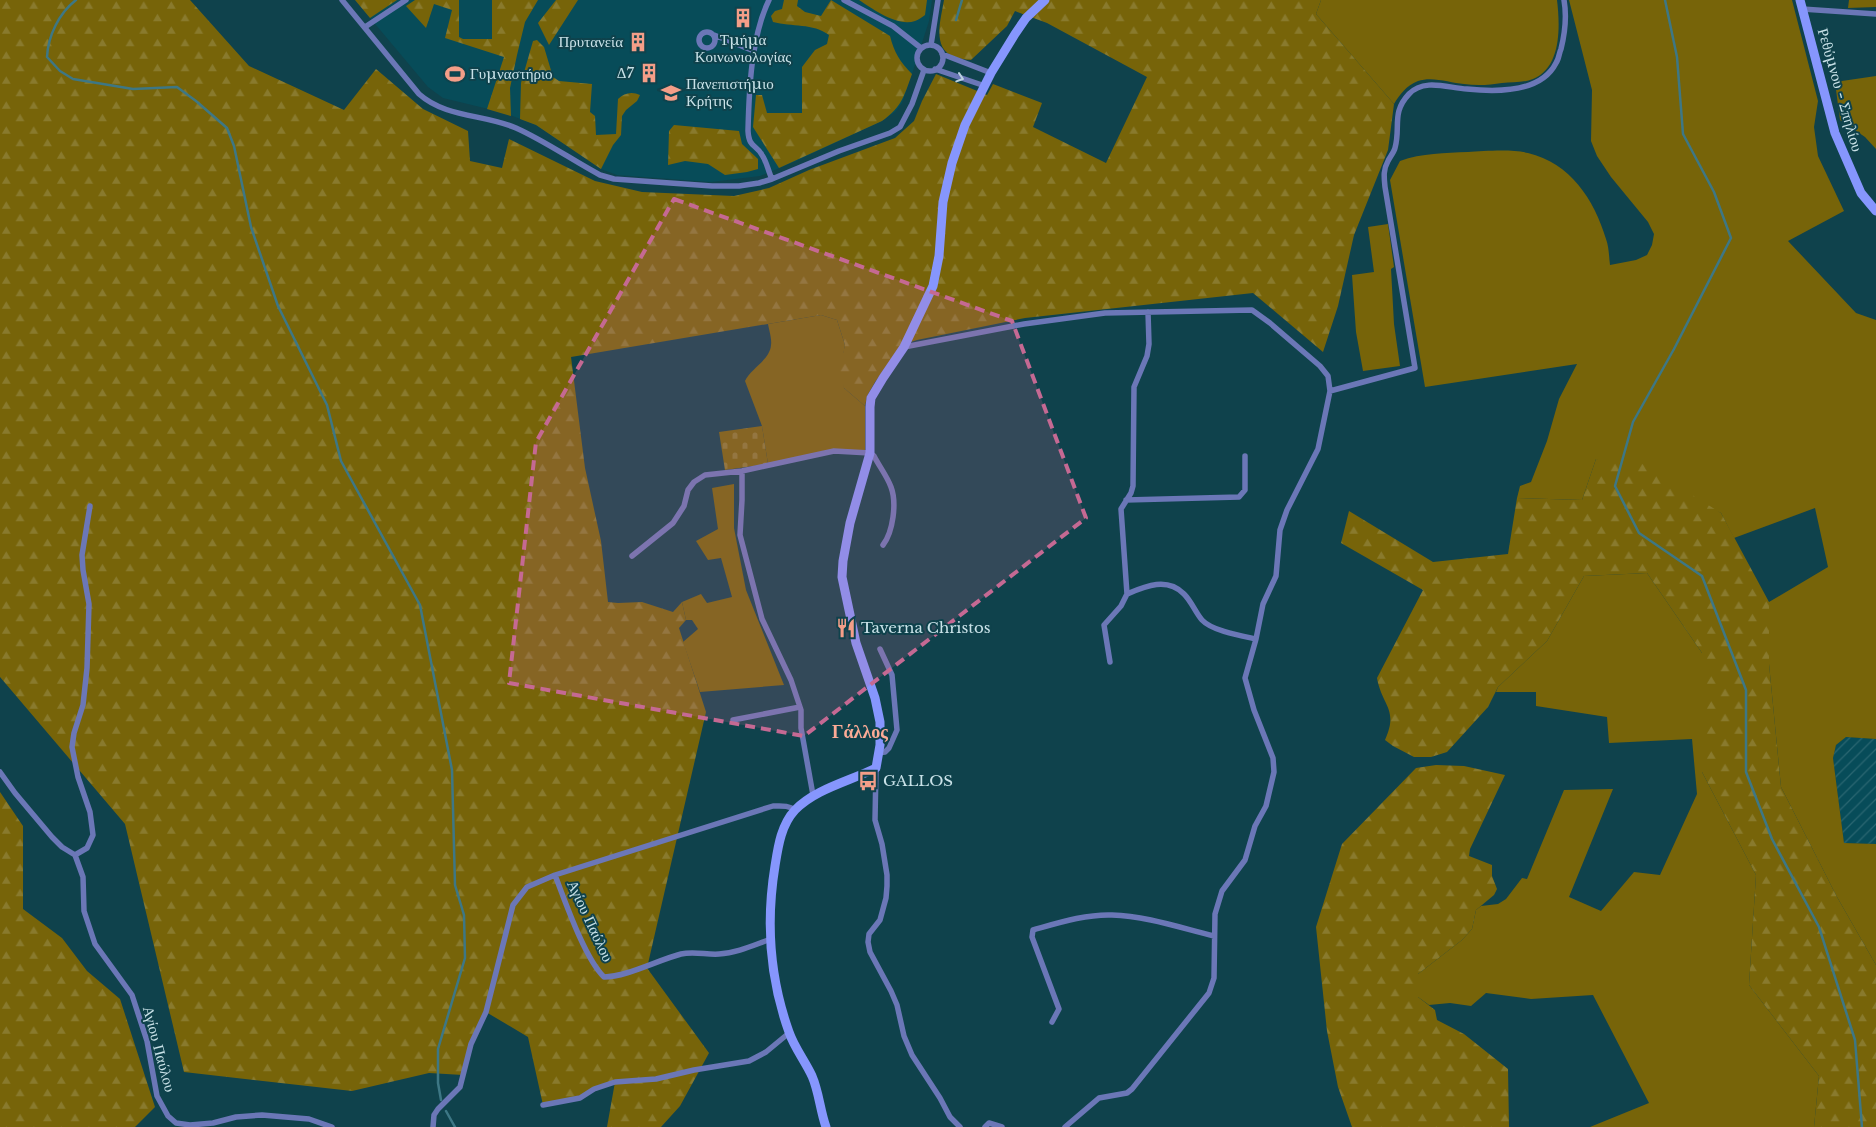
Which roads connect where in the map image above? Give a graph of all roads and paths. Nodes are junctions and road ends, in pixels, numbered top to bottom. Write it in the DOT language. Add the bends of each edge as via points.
graph roads {
  1 [pos="342,0"];
  2 [pos="406,0"];
  3 [pos="769,0"];
  4 [pos="844,0"];
  5 [pos="938,0"];
  6 [pos="1045,0"];
  7 [pos="1564,0"];
  8 [pos="1801,4"];
  9 [pos="1876,14"];
  10 [pos="365,27"];
  11 [pos="714,35"];
  12 [pos="931,44"];
  13 [pos="921,48"];
  14 [pos="754,52"];
  15 [pos="942,54"];
  16 [pos="924,70"];
  17 [pos="935,70"];
  18 [pos="991,73"];
  19 [pos="985,86"];
  20 [pos="772,179"];
  21 [pos="1876,211"];
  22 [pos="1148,312"];
  23 [pos="904,347"];
  24 [pos="1330,391"];
  25 [pos="870,453"];
  26 [pos="1245,456"];
  27 [pos="742,471"];
  28 [pos="1126,500"];
  29 [pos="90,506"];
  30 [pos="883,545"];
  31 [pos="632,556"];
  32 [pos="1126,594"];
  33 [pos="1256,639"];
  34 [pos="880,649"];
  35 [pos="1110,662"];
  36 [pos="800,707"];
  37 [pos="733,720"];
  38 [pos="878,753"];
  39 [pos="876,768"];
  40 [pos="0,772"];
  41 [pos="813,795"];
  42 [pos="795,810"];
  43 [pos="75,855"];
  44 [pos="555,875"];
  45 [pos="1214,936"];
  46 [pos="771,939"];
  47 [pos="1052,1022"];
  48 [pos="789,1033"];
  49 [pos="543,1105"];
  50 [pos="998,1126"];
  51 [pos="332,1127"];
  52 [pos="433,1127"];
  53 [pos="826,1127"];
  54 [pos="960,1127"];
  55 [pos="985,1127"];
  56 [pos="1065,1127"];
  1 -- 10 [label="street"];
  2 -- 10 [label="street"];
  3 -- 14 [label="street" via="761,17"];
  4 -- 13 [label="street" via="893,26"];
  5 -- 12 [label="street"];
  6 -- 18 [label="street" via="1026,18"];
  7 -- 24 [label="street" via="1566,20 1557,63 1541,80 1531,85 1496,90 1420,87 1409,94 1399,109 1395,148 1384,172 1415,368"];
  8 -- 9 [label="street"];
  8 -- 21 [label="street, Ρεθύμνου - Σπηλίου" via="1835,133 1861,193"];
  10 -- 20 [label="street" via="429,103 515,128 600,175 625,180 712,186 739,186"];
  11 -- 14 [label="street"];
  12 -- 13 [label="street"];
  12 -- 15 [label="street"];
  13 -- 16 [label="street" via="917,60"];
  14 -- 20 [label="street" via="748,141 761,153"];
  15 -- 17 [label="street" via="941,65"];
  15 -- 18 [label="street"];
  16 -- 17 [label="street"];
  16 -- 20 [label="street" via="900,127"];
  17 -- 19 [label="street, one-way"];
  18 -- 19 [label="street"];
  19 -- 23 [label="street" via="965,125 952,163 943,202 933,286"];
  22 -- 23 [label="street" via="1105,313 1024,324"];
  22 -- 24 [label="street" via="1252,310 1320,366 1328,376"];
  22 -- 28 [label="street" via="1149,344 1134,387 1133,486"];
  23 -- 25 [label="street" via="872,398"];
  24 -- 33 [label="street" via="1318,449 1280,530 1276,576 1263,604"];
  25 -- 27 [label="street" via="834,451"];
  25 -- 30 [label="street" via="893,496 891,530"];
  25 -- 38 [label="street" via="850,523 842,577 856,643 880,722"];
  26 -- 28 [label="street" via="1245,490 1239,496"];
  27 -- 31 [label="street" via="700,477 688,490 684,506 673,522"];
  27 -- 36 [label="street" via="740,535 748,569 762,619"];
  28 -- 32 [label="street" via="1121,509"];
  29 -- 43 [label="street" via="82,555 89,604 87,668 84,706 72,747 93,835 87,848"];
  32 -- 33 [label="street" via="1148,585 1166,584 1184,593 1202,621"];
  32 -- 35 [label="street" via="1121,606 1104,625"];
  33 -- 45 [label="street" via="1245,678 1273,758 1274,772 1266,806 1255,826 1245,860 1222,891 1215,914"];
  34 -- 38 [label="street" via="892,675 897,730 889,748"];
  36 -- 37 [label="street"];
  36 -- 41 [label="street"];
  38 -- 39 [label="street"];
  39 -- 41 [label="street"];
  39 -- 54 [label="street" via="875,820 882,844 887,886 880,920 869,934 870,952 897,1005 912,1055 950,1117"];
  40 -- 43 [label="street" via="52,837"];
  41 -- 42 [label="street"];
  42 -- 44 [label="street" via="791,806 773,806"];
  42 -- 46 [label="street" via="787,820 778,846 772,888"];
  43 -- 51 [label="street, Αγίου Παύλου" via="83,877 84,911 95,944 132,995 147,1041 157,1096 168,1116 176,1123 190,1125 262,1115 309,1119"];
  44 -- 46 [label="street, Αγίου Παύλου" via="596,970 604,977 615,977 683,954 734,952"];
  44 -- 52 [label="street, Αγίου Παύλου" via="527,887 513,905 486,1012 470,1044 460,1088 438,1109"];
  45 -- 47 [label="street" via="1111,915 1087,917 1033,930 1032,937 1059,1009"];
  45 -- 56 [label="street" via="1214,978 1210,994 1127,1094 1099,1098"];
  46 -- 48 [label="street" via="774,976"];
  48 -- 49 [label="street" via="749,1061 656,1079 615,1082 580,1098"];
  48 -- 53 [label="street" via="811,1075"];
  50 -- 55 [label="street" via="989,1123"];
}
